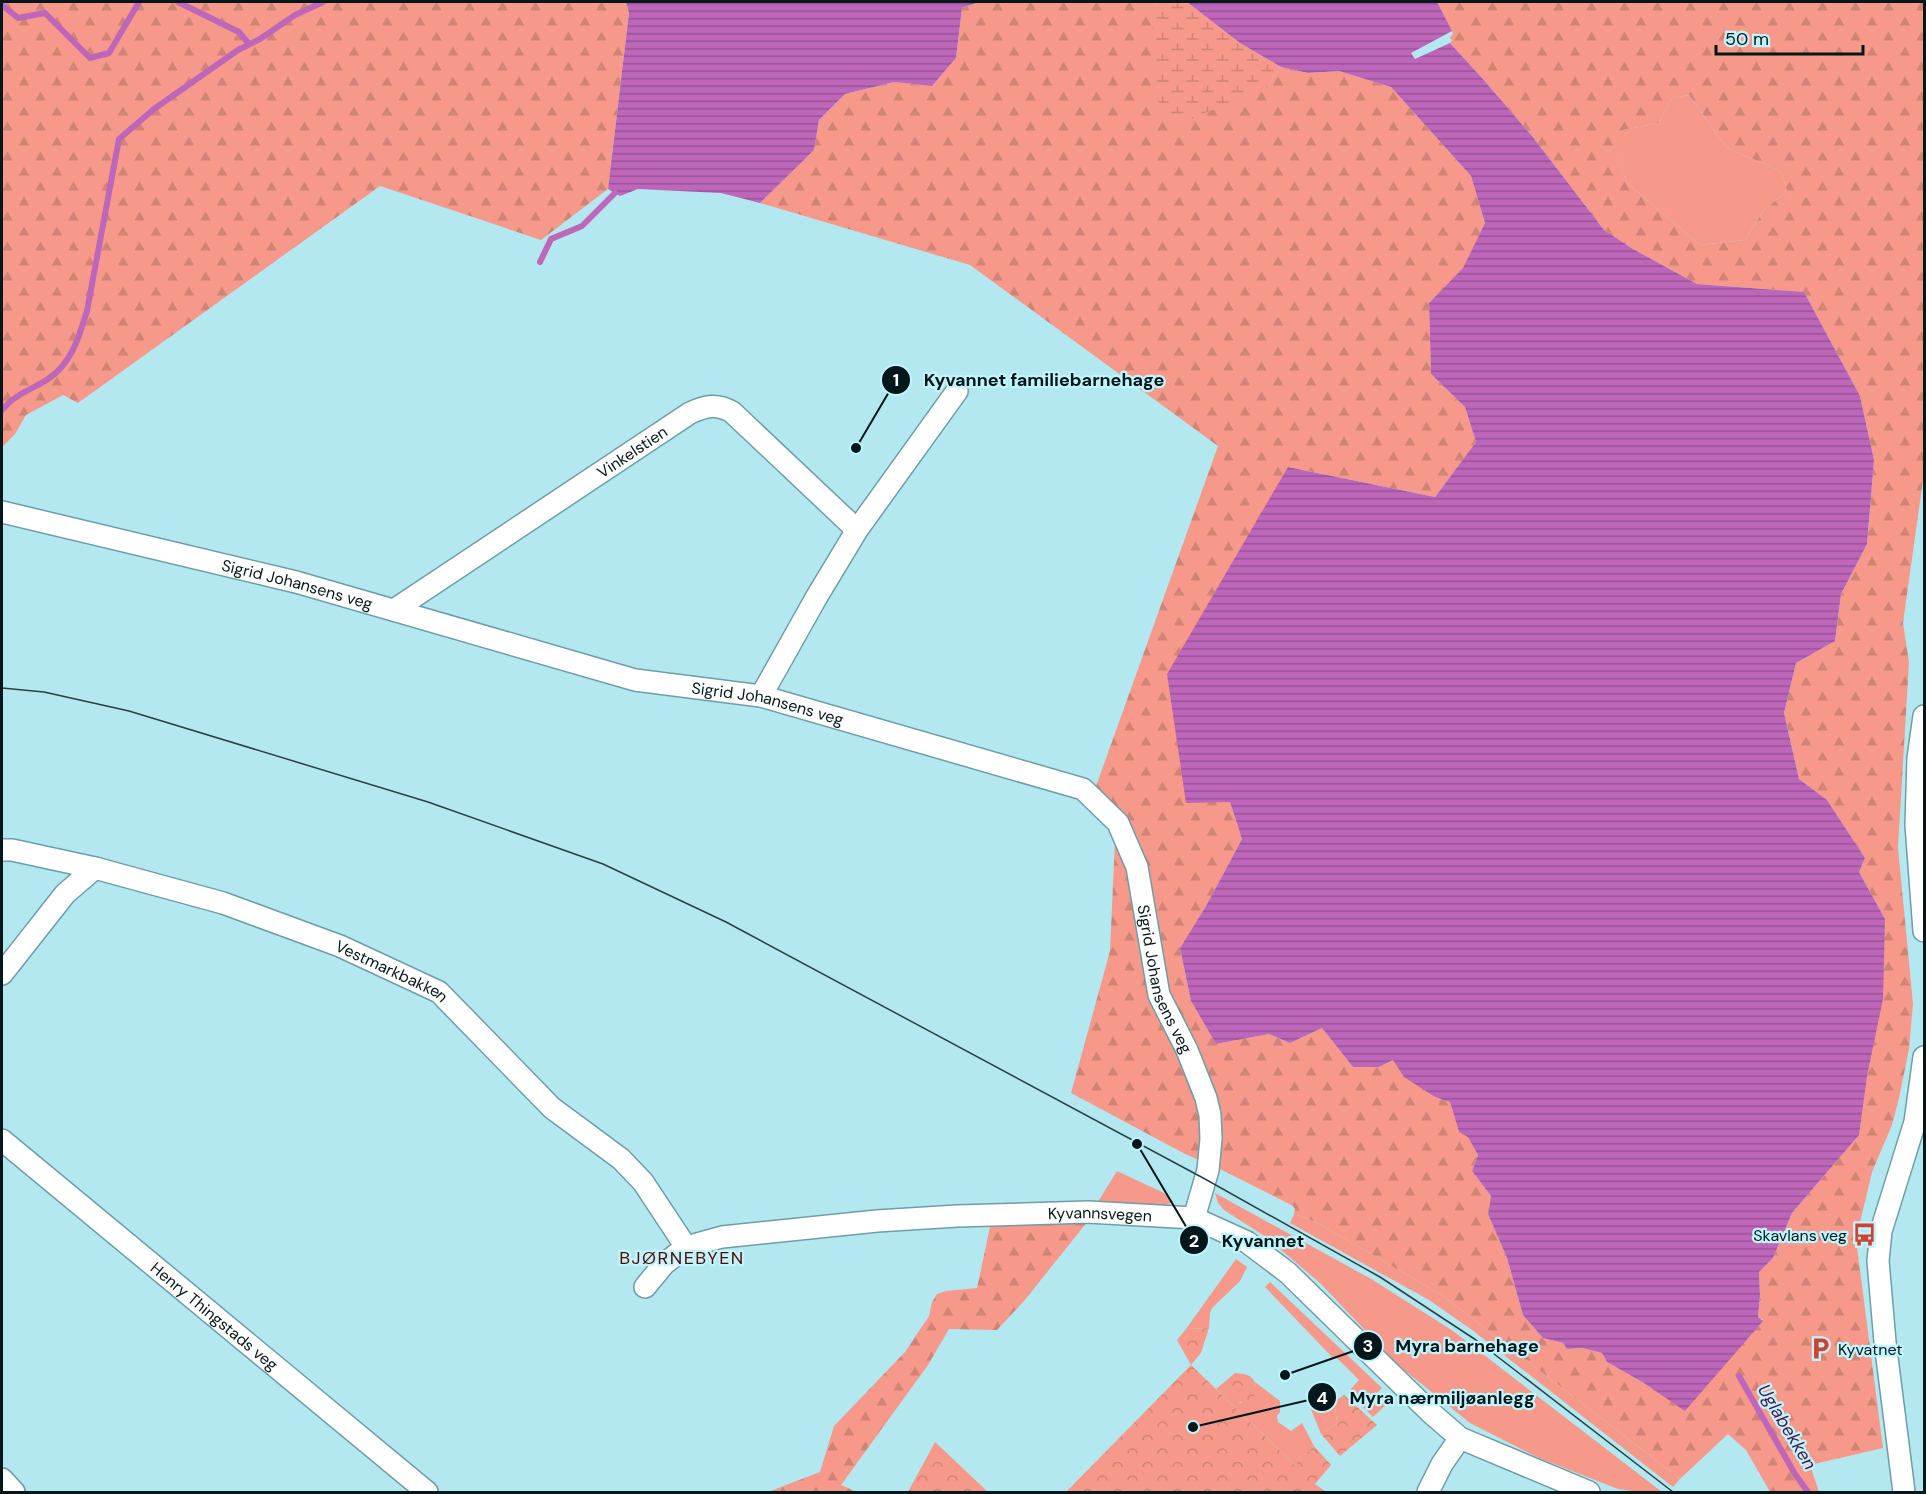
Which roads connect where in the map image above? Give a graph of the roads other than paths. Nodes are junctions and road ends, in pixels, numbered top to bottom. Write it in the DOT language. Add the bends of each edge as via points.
graph roads {
  1 [pos="957,391"];
  2 [pos="2,512"];
  3 [pos="857,530"];
  4 [pos="394,610"];
  5 [pos="761,696"];
  6 [pos="1924,716"];
  7 [pos="2,850"];
  8 [pos="95,868"];
  9 [pos="1924,932"];
  10 [pos="2,974"];
  11 [pos="1924,1057"];
  12 [pos="1920,1124"];
  13 [pos="2,1140"];
  14 [pos="1194,1218"];
  15 [pos="686,1247"];
  16 [pos="645,1287"];
  17 [pos="1460,1438"];
  18 [pos="2,1479"];
  19 [pos="14,1492"];
  20 [pos="427,1492"];
  21 [pos="1428,1492"];
  22 [pos="1589,1492"];
  23 [pos="1904,1492"];
  1 -- 3 [label="street"];
  2 -- 4 [label="street, Sigrid Johansens veg" via="296,582"];
  3 -- 4 [label="street, Vinkelstien" via="732,411 715,405 703,407"];
  3 -- 5 [label="street"];
  4 -- 5 [label="street, Sigrid Johansens veg" via="635,680"];
  5 -- 14 [label="street, Sigrid Johansens veg" via="1083,789 1118,823 1137,867 1159,995 1198,1075 1210,1116 1208,1170"];
  6 -- 9 [label="street" via="1916,825"];
  7 -- 8 [label="street, Vestmarkbakken"];
  8 -- 10 [label="street" via="66,894"];
  8 -- 15 [label="street, Vestmarkbakken" via="223,903 340,946 439,992 552,1108 636,1174"];
  11 -- 12 [label="street"];
  12 -- 23 [label="street" via="1881,1231 1878,1261"];
  13 -- 20 [label="street, Henry Thingstads veg"];
  14 -- 15 [label="street, Kyvannsvegen" via="1064,1212 927,1217 722,1237"];
  14 -- 17 [label="street, Kyvannsvegen" via="1247,1242 1288,1273"];
  15 -- 16 [label="street, Kyvannsvegen" via="664,1264"];
  17 -- 21 [label="street"];
  17 -- 22 [label="street, Kyvannsvegen"];
  18 -- 19 [label="street"];
}
